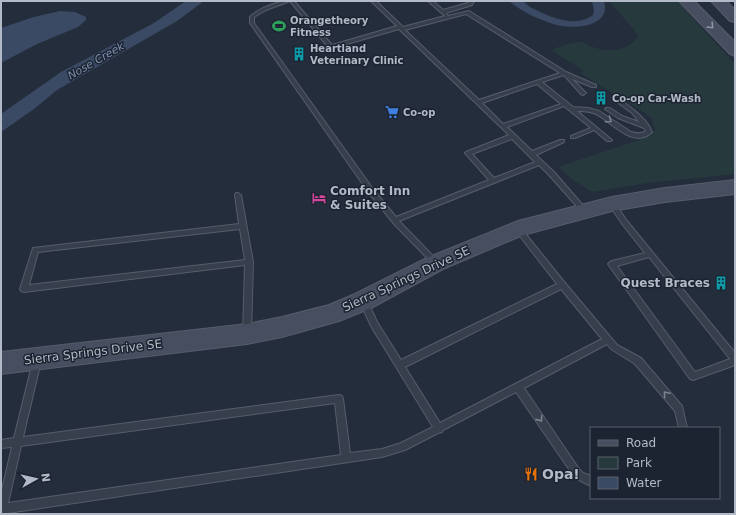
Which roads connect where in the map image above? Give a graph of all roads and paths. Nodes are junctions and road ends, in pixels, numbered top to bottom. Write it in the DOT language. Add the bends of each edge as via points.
graph roads {
  1 [pos="288,1"];
  2 [pos="292,1"];
  3 [pos="373,1"];
  4 [pos="430,1"];
  5 [pos="472,1"];
  6 [pos="686,1"];
  7 [pos="718,1"];
  8 [pos="443,12"];
  9 [pos="448,17"];
  10 [pos="735,18"];
  11 [pos="401,28"];
  12 [pos="735,51"];
  13 [pos="564,73"];
  14 [pos="538,82"];
  15 [pos="594,86"];
  16 [pos="583,93"];
  17 [pos="478,102"];
  18 [pos="620,102"];
  19 [pos="565,104"];
  20 [pos="572,109"];
  21 [pos="608,109"];
  22 [pos="503,126"];
  23 [pos="646,126"];
  24 [pos="596,128"];
  25 [pos="513,136"];
  26 [pos="573,137"];
  27 [pos="609,140"];
  28 [pos="562,141"];
  29 [pos="532,154"];
  30 [pos="540,162"];
  31 [pos="493,181"];
  32 [pos="735,188"];
  33 [pos="238,195"];
  34 [pos="612,204"];
  35 [pos="584,210"];
  36 [pos="394,220"];
  37 [pos="243,226"];
  38 [pos="518,228"];
  39 [pos="650,254"];
  40 [pos="249,262"];
  41 [pos="436,263"];
  42 [pos="562,285"];
  43 [pos="363,301"];
  44 [pos="247,334"];
  45 [pos="608,340"];
  46 [pos="38,358"];
  47 [pos="735,360"];
  48 [pos="1,363"];
  49 [pos="400,365"];
  50 [pos="518,387"];
  51 [pos="683,427"];
  52 [pos="439,429"];
  53 [pos="18,442"];
  54 [pos="1,444"];
  55 [pos="346,458"];
  56 [pos="590,480"];
  57 [pos="1,509"];
  1 -- 36 [label="lane" via="256,13 252,17 252,23"];
  2 -- 11 [label="lane" via="331,47"];
  3 -- 11 [label="lane"];
  4 -- 8 [label="lane"];
  5 -- 8 [label="lane" via="466,6"];
  6 -- 12 [label="street, one-way"];
  7 -- 10 [label="street"];
  8 -- 9 [label="lane"];
  9 -- 11 [label="lane"];
  9 -- 13 [label="lane" via="467,12"];
  11 -- 17 [label="lane"];
  13 -- 14 [label="lane"];
  13 -- 15 [label="lane"];
  13 -- 16 [label="lane"];
  14 -- 17 [label="lane"];
  14 -- 19 [label="lane"];
  17 -- 22 [label="lane"];
  18 -- 23 [label="lane" via="634,112"];
  19 -- 20 [label="lane"];
  19 -- 22 [label="lane"];
  20 -- 23 [label="lane, one-way" via="596,112 633,135 646,135"];
  20 -- 24 [label="lane"];
  21 -- 23 [label="lane" via="620,117"];
  22 -- 25 [label="lane"];
  24 -- 26 [label="lane"];
  24 -- 27 [label="lane"];
  25 -- 29 [label="lane"];
  25 -- 31 [label="lane" via="468,153"];
  28 -- 29 [label="lane"];
  29 -- 30 [label="lane"];
  30 -- 31 [label="lane"];
  30 -- 35 [label="lane"];
  31 -- 36 [label="lane"];
  32 -- 34 [label="street, Sierra Springs Drive SE" via="665,195"];
  33 -- 37 [label="lane"];
  34 -- 35 [label="street, Sierra Springs Drive SE"];
  34 -- 39 [label="lane"];
  35 -- 38 [label="street, Sierra Springs Drive SE"];
  36 -- 41 [label="lane"];
  37 -- 40 [label="lane"];
  37 -- 40 [label="lane" via="35,250 24,289"];
  38 -- 41 [label="street, Sierra Springs Drive SE"];
  38 -- 42 [label="lane"];
  39 -- 47 [label="lane"];
  39 -- 47 [label="lane" via="612,264 694,376"];
  40 -- 44 [label="lane"];
  41 -- 43 [label="street, Sierra Springs Drive SE"];
  42 -- 45 [label="lane"];
  42 -- 49 [label="lane"];
  43 -- 44 [label="street, Sierra Springs Drive SE" via="325,316"];
  43 -- 49 [label="lane"];
  44 -- 46 [label="street, Sierra Springs Drive SE"];
  45 -- 50 [label="lane"];
  51 -- 45 [label="lane, one-way" via="679,409 643,366 614,348"];
  46 -- 48 [label="street, Sierra Springs Drive SE"];
  46 -- 53 [label="lane"];
  49 -- 52 [label="lane"];
  50 -- 52 [label="lane"];
  50 -- 56 [label="lane, one-way" via="576,472"];
  52 -- 55 [label="lane" via="402,447 382,453"];
  53 -- 54 [label="lane"];
  53 -- 55 [label="lane" via="339,399"];
  53 -- 57 [label="lane"];
  55 -- 57 [label="lane"];
}
